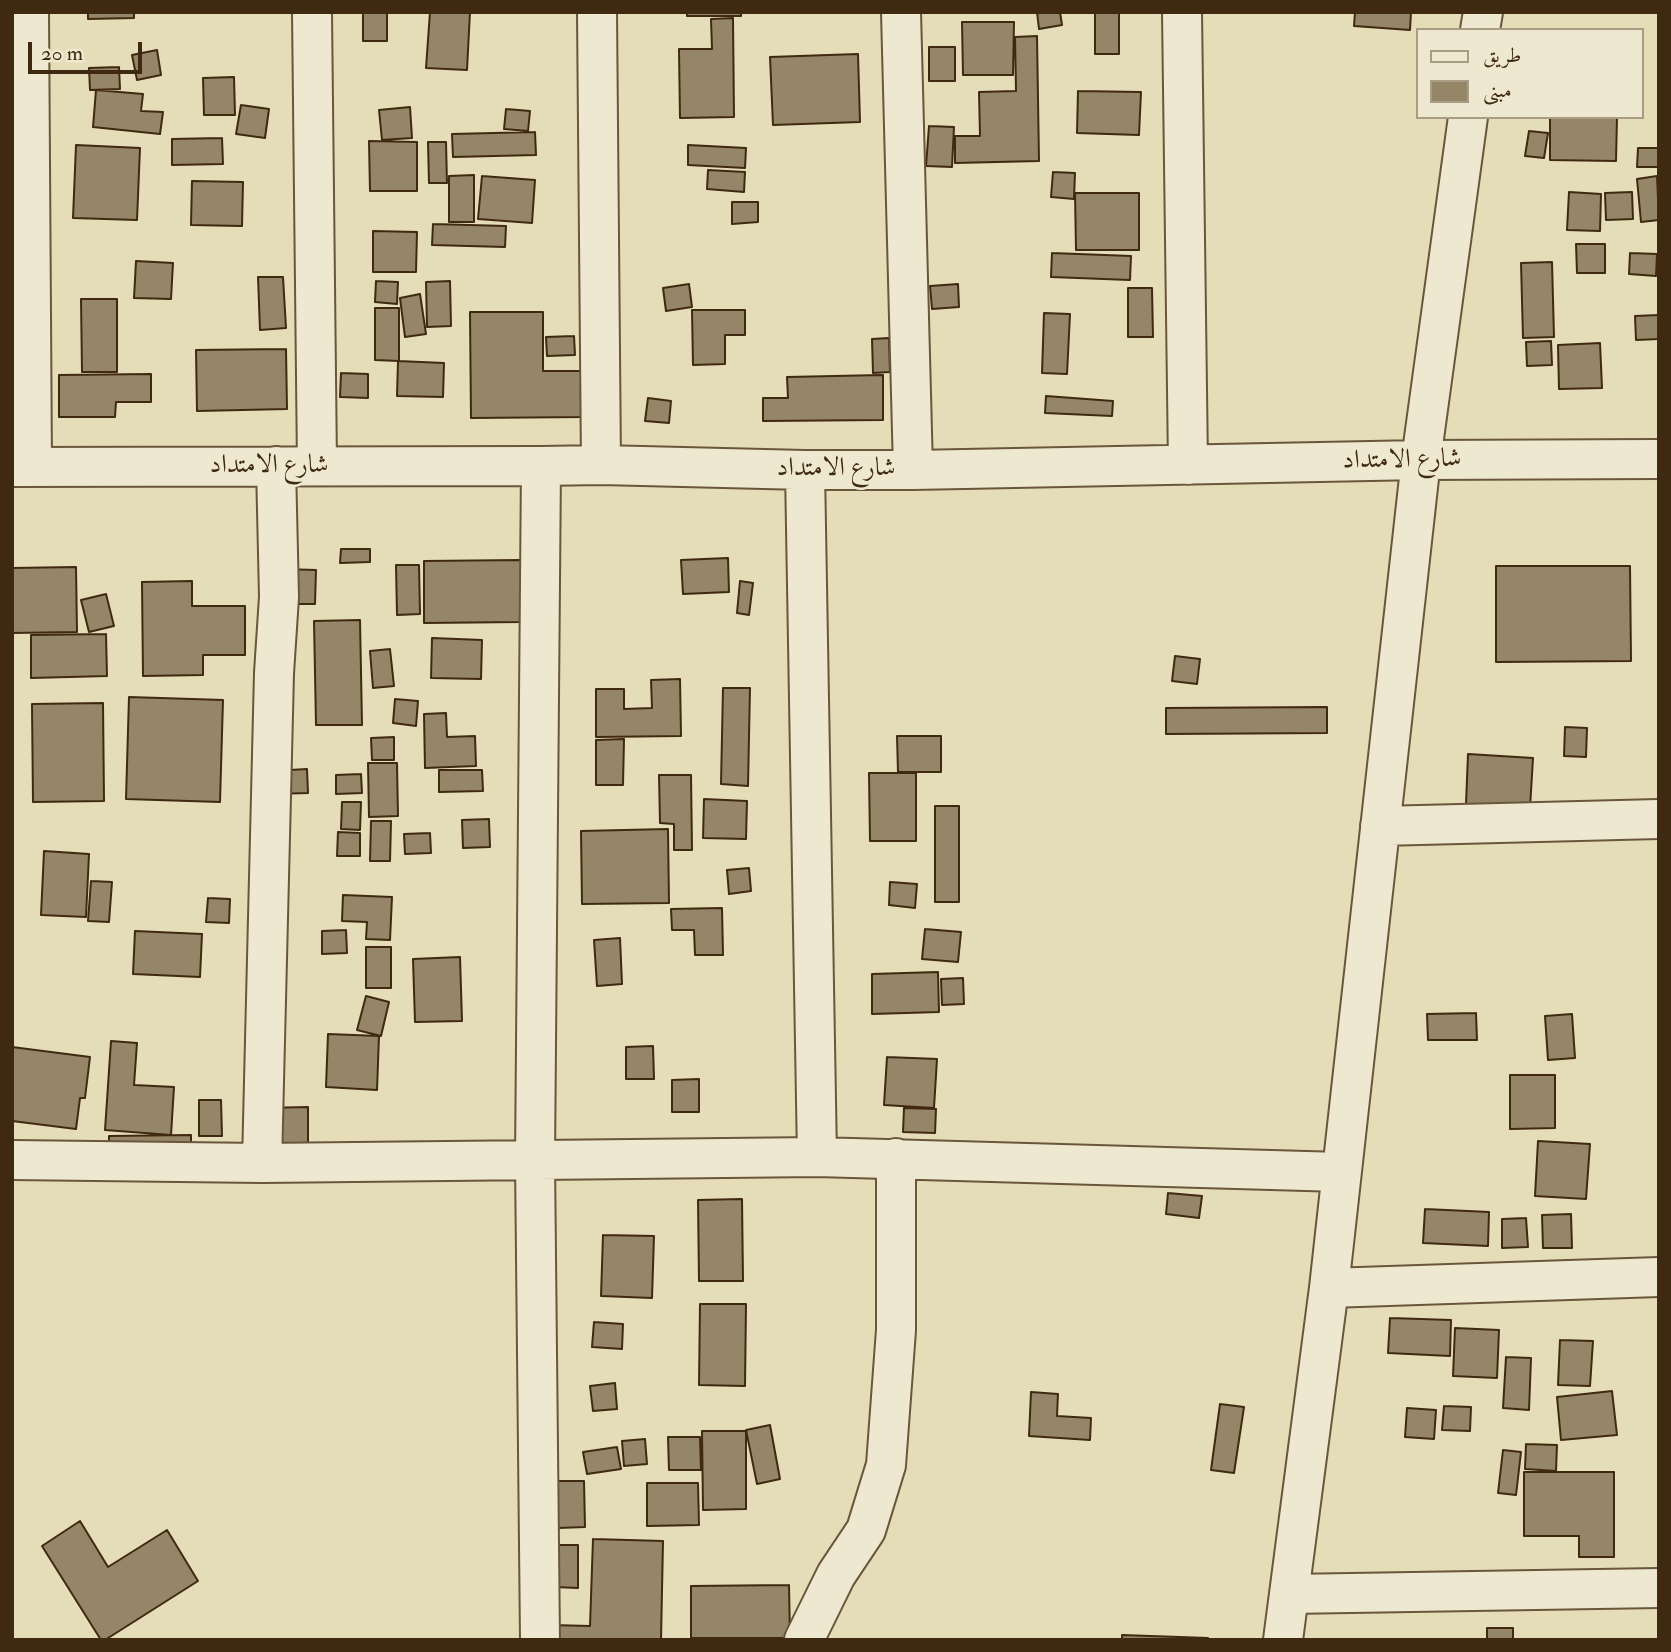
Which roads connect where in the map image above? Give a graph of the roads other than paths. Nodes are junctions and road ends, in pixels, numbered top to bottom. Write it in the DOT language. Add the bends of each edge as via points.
graph roads {
  1 [pos="29,12"];
  2 [pos="313,12"];
  3 [pos="597,12"];
  4 [pos="901,12"];
  5 [pos="1182,12"];
  6 [pos="1468,119"];
  7 [pos="1659,459"];
  8 [pos="1422,460"];
  9 [pos="601,464"];
  10 [pos="1188,465"];
  11 [pos="276,466"];
  12 [pos="317,466"];
  13 [pos="22,467"];
  14 [pos="541,467"];
  15 [pos="805,470"];
  16 [pos="913,470"];
  17 [pos="1659,819"];
  18 [pos="1380,826"];
  19 [pos="817,1157"];
  20 [pos="896,1158"];
  21 [pos="12,1160"];
  22 [pos="535,1160"];
  23 [pos="262,1163"];
  24 [pos="1341,1172"];
  25 [pos="1659,1277"];
  26 [pos="1329,1288"];
  27 [pos="1659,1588"];
  28 [pos="1289,1594"];
  29 [pos="540,1640"];
  30 [pos="804,1640"];
  31 [pos="1283,1640"];
  1 -- 13 [label="street"];
  2 -- 12 [label="street"];
  3 -- 9 [label="street"];
  4 -- 16 [label="street"];
  5 -- 10 [label="street"];
  6 -- 8 [label="street"];
  7 -- 8 [label="street, شارع الامتداد"];
  8 -- 10 [label="street, شارع الامتداد"];
  8 -- 18 [label="street"];
  9 -- 14 [label="street, شارع الامتداد"];
  9 -- 15 [label="street, شارع الامتداد"];
  10 -- 16 [label="street, شارع الامتداد"];
  11 -- 12 [label="street, شارع الامتداد"];
  11 -- 13 [label="street, شارع الامتداد"];
  11 -- 23 [label="street" via="279,597"];
  12 -- 14 [label="street, شارع الامتداد"];
  14 -- 22 [label="street"];
  15 -- 16 [label="street, شارع الامتداد"];
  15 -- 19 [label="street"];
  17 -- 18 [label="street"];
  18 -- 24 [label="street"];
  19 -- 20 [label="street"];
  19 -- 22 [label="street"];
  20 -- 24 [label="street"];
  20 -- 30 [label="street" via="896,1330 886,1465 866,1530 836,1575"];
  21 -- 23 [label="street"];
  22 -- 23 [label="street"];
  22 -- 29 [label="street"];
  24 -- 26 [label="street"];
  25 -- 26 [label="street"];
  26 -- 28 [label="street"];
  27 -- 28 [label="street"];
  28 -- 31 [label="street"];
}
